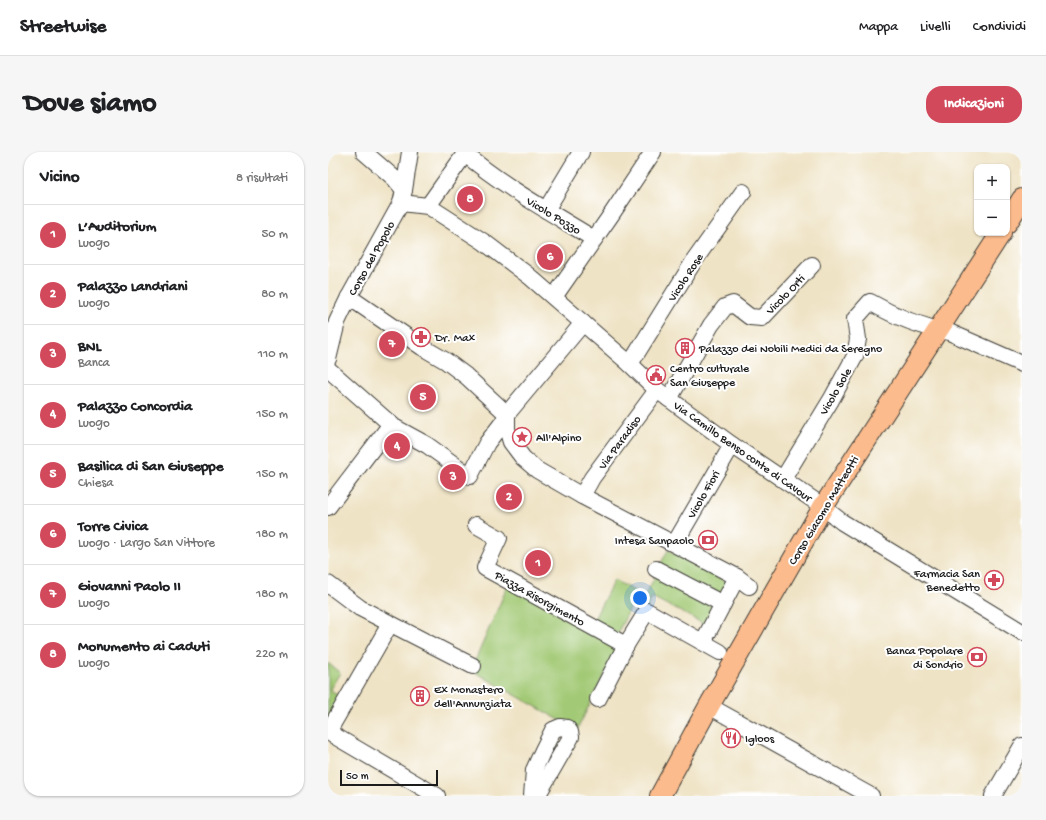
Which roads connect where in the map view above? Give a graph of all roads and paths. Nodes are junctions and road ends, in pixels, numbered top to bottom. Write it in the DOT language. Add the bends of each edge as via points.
graph roads {
  1 [pos="364,152"];
  2 [pos="410,152"];
  3 [pos="464,152"];
  4 [pos="581,152"];
  5 [pos="653,152"];
  6 [pos="743,192"];
  7 [pos="403,197"];
  8 [pos="1022,199"];
  9 [pos="428,206"];
  10 [pos="546,210"];
  11 [pos="1010,219"];
  12 [pos="999,236"];
  13 [pos="594,240"];
  14 [pos="812,266"];
  15 [pos="349,297"];
  16 [pos="554,297"];
  17 [pos="332,318"];
  18 [pos="583,323"];
  19 [pos="938,330"];
  20 [pos="328,360"];
  21 [pos="630,364"];
  22 [pos="1022,364"];
  23 [pos="328,369"];
  24 [pos="663,394"];
  25 [pos="507,414"];
  26 [pos="391,424"];
  27 [pos="732,445"];
  28 [pos="783,479"];
  29 [pos="582,496"];
  30 [pos="328,507"];
  31 [pos="823,507"];
  32 [pos="476,525"];
  33 [pos="675,544"];
  34 [pos="656,569"];
  35 [pos="328,584"];
  36 [pos="723,604"];
  37 [pos="390,624"];
  38 [pos="1022,632"];
  39 [pos="703,642"];
  40 [pos="626,645"];
  41 [pos="720,652"];
  42 [pos="472,666"];
  43 [pos="598,699"];
  44 [pos="709,706"];
  45 [pos="328,732"];
  46 [pos="1022,746"];
  47 [pos="437,796"];
  48 [pos="532,796"];
  49 [pos="537,796"];
  50 [pos="660,796"];
  51 [pos="871,796"];
  52 [pos="993,796"];
  1 -- 7 [label="street" via="394,178"];
  2 -- 7 [label="street, Corso del Popolo"];
  3 -- 9 [label="street"];
  3 -- 10 [label="street, Vicolo Pozzo" via="480,167"];
  4 -- 10 [label="street"];
  5 -- 13 [label="street"];
  6 -- 21 [label="street, Vicolo Rose" via="694,261"];
  7 -- 9 [label="street"];
  7 -- 15 [label="street, Corso del Popolo"];
  8 -- 11 [label="main road"];
  9 -- 16 [label="street, Via Camillo Benso conte di Cavour" via="484,242"];
  10 -- 13 [label="street, Vicolo Pozzo"];
  12 -- 19 [label="main road, Corso Giacomo Matteotti"];
  13 -- 16 [label="street"];
  14 -- 24 [label="street, Vicolo Orti" via="762,318 750,317 733,304 725,307"];
  15 -- 17 [label="street, Corso del Popolo"];
  15 -- 25 [label="street" via="446,361"];
  16 -- 18 [label="street, Via Camillo Benso conte di Cavour"];
  17 -- 20 [label="street, Corso del Popolo"];
  18 -- 21 [label="street, Via Camillo Benso conte di Cavour"];
  18 -- 25 [label="street"];
  19 -- 22 [label="street" via="949,332"];
  19 -- 28 [label="street, Vicolo Sole" via="888,312 870,302 855,318 858,339 855,356"];
  19 -- 31 [label="main road, Corso Giacomo Matteotti"];
  21 -- 24 [label="street, Via Camillo Benso conte di Cavour"];
  23 -- 26 [label="street"];
  24 -- 27 [label="street, Via Camillo Benso conte di Cavour"];
  24 -- 29 [label="street, Via Paradiso" via="592,478"];
  25 -- 26 [label="street" via="487,443 470,476 427,445"];
  25 -- 29 [label="street" via="511,442 523,458 537,470"];
  26 -- 30 [label="street"];
  27 -- 28 [label="street, Via Camillo Benso conte di Cavour"];
  27 -- 33 [label="street, Vicolo Fiori"];
  28 -- 31 [label="street, Via Camillo Benso conte di Cavour"];
  29 -- 33 [label="street"];
  31 -- 38 [label="street, Via Camillo Benso conte di Cavour" via="842,522"];
  31 -- 44 [label="main road, Corso Giacomo Matteotti"];
  32 -- 40 [label="street, Piazza Risorgimento" via="499,538 485,568"];
  33 -- 36 [label="street" via="743,582"];
  34 -- 36 [label="street"];
  35 -- 37 [label="street" via="360,608"];
  36 -- 39 [label="street"];
  37 -- 42 [label="street"];
  37 -- 45 [label="street"];
  39 -- 40 [label="street" via="647,612"];
  39 -- 41 [label="street"];
  40 -- 43 [label="street"];
  44 -- 50 [label="main road, Corso Giacomo Matteotti"];
  44 -- 51 [label="street"];
  45 -- 47 [label="street"];
  46 -- 52 [label="street"];
  48 -- 49 [label="street" via="534,770 543,750 554,730 560,727 568,728 571,737"];
}
